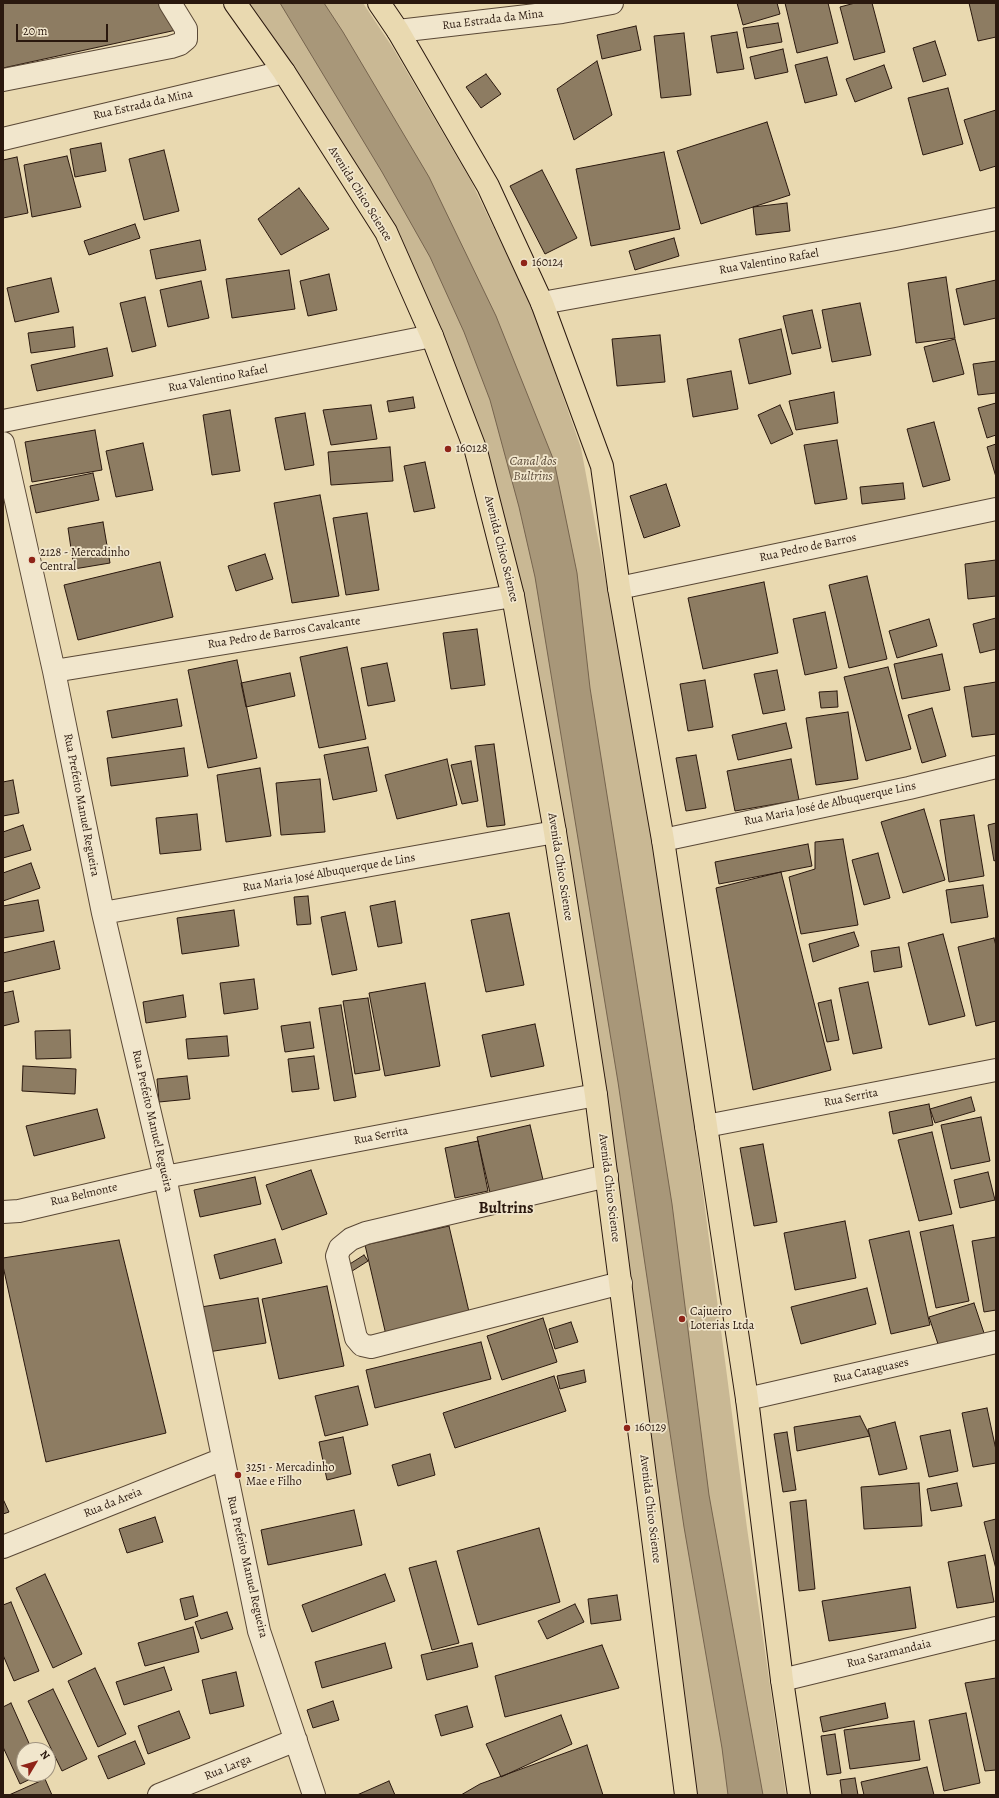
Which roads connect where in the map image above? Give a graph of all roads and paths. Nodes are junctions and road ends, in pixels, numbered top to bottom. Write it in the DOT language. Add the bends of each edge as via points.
graph roads {
  1 [pos="170,3"];
  2 [pos="235,3"];
  3 [pos="379,3"];
  4 [pos="612,3"];
  5 [pos="398,32"];
  6 [pos="284,72"];
  7 [pos="3,80"];
  8 [pos="3,139"];
  9 [pos="996,219"];
  10 [pos="542,303"];
  11 [pos="432,336"];
  12 [pos="3,421"];
  13 [pos="3,443"];
  14 [pos="996,509"];
  15 [pos="619,588"];
  16 [pos="513,596"];
  17 [pos="54,671"];
  18 [pos="996,767"];
  19 [pos="555,832"];
  20 [pos="663,840"];
  21 [pos="103,913"];
  22 [pos="996,1070"];
  23 [pos="596,1095"];
  24 [pos="706,1126"];
  25 [pos="607,1176"];
  26 [pos="165,1177"];
  27 [pos="3,1212"];
  28 [pos="621,1283"];
  29 [pos="996,1342"];
  30 [pos="747,1399"];
  31 [pos="223,1459"];
  32 [pos="3,1547"];
  33 [pos="996,1628"];
  34 [pos="782,1680"];
  35 [pos="296,1740"];
  36 [pos="159,1795"];
  37 [pos="314,1795"];
  38 [pos="686,1795"];
  39 [pos="799,1795"];
  1 -- 7 [label="street" via="186,29 186,39 180,44"];
  2 -- 6 [label="main road, Avenida Chico Science"];
  3 -- 5 [label="main road"];
  4 -- 5 [label="street, Rua Estrada da Mina" via="562,12"];
  5 -- 10 [label="main road" via="488,186"];
  6 -- 8 [label="street, Rua Estrada da Mina"];
  6 -- 11 [label="main road, Avenida Chico Science" via="386,232"];
  9 -- 10 [label="street, Rua Valentino Rafael"];
  10 -- 15 [label="main road" via="602,466"];
  11 -- 12 [label="street, Rua Valentino Rafael"];
  11 -- 16 [label="main road, Avenida Chico Science" via="476,451"];
  13 -- 17 [label="street, Rua Prefeito Manuel Regueira"];
  14 -- 15 [label="street, Rua Pedro de Barros"];
  15 -- 20 [label="main road"];
  16 -- 17 [label="street, Rua Pedro de Barros Cavalcante"];
  16 -- 19 [label="main road, Avenida Chico Science"];
  17 -- 21 [label="street, Rua Prefeito Manuel Regueira"];
  18 -- 20 [label="street, Rua Maria José de Albuquerque Lins" via="910,788"];
  19 -- 21 [label="street, Rua Maria José Albuquerque de Lins"];
  19 -- 23 [label="main road, Avenida Chico Science"];
  20 -- 24 [label="main road"];
  21 -- 26 [label="street, Rua Prefeito Manuel Regueira"];
  22 -- 24 [label="street, Rua Serrita"];
  23 -- 25 [label="main road, Avenida Chico Science"];
  23 -- 26 [label="street, Rua Serrita"];
  24 -- 30 [label="main road"];
  25 -- 28 [label="main road, Avenida Chico Science"];
  25 -- 28 [label="street" via="366,1233 351,1239 340,1248 337,1256 356,1338 362,1345 371,1347"];
  26 -- 27 [label="street, Rua Belmonte"];
  26 -- 31 [label="street, Rua Prefeito Manuel Regueira"];
  28 -- 38 [label="main road, Avenida Chico Science"];
  29 -- 30 [label="street, Rua Cataguases"];
  30 -- 34 [label="main road"];
  31 -- 32 [label="street, Rua da Areia"];
  31 -- 35 [label="street, Rua Prefeito Manuel Regueira" via="259,1631"];
  33 -- 34 [label="street, Rua Saramandaia"];
  34 -- 39 [label="main road"];
  35 -- 36 [label="street, Rua Larga"];
  35 -- 37 [label="street, Rua Prefeito Manuel Regueira"];
}
